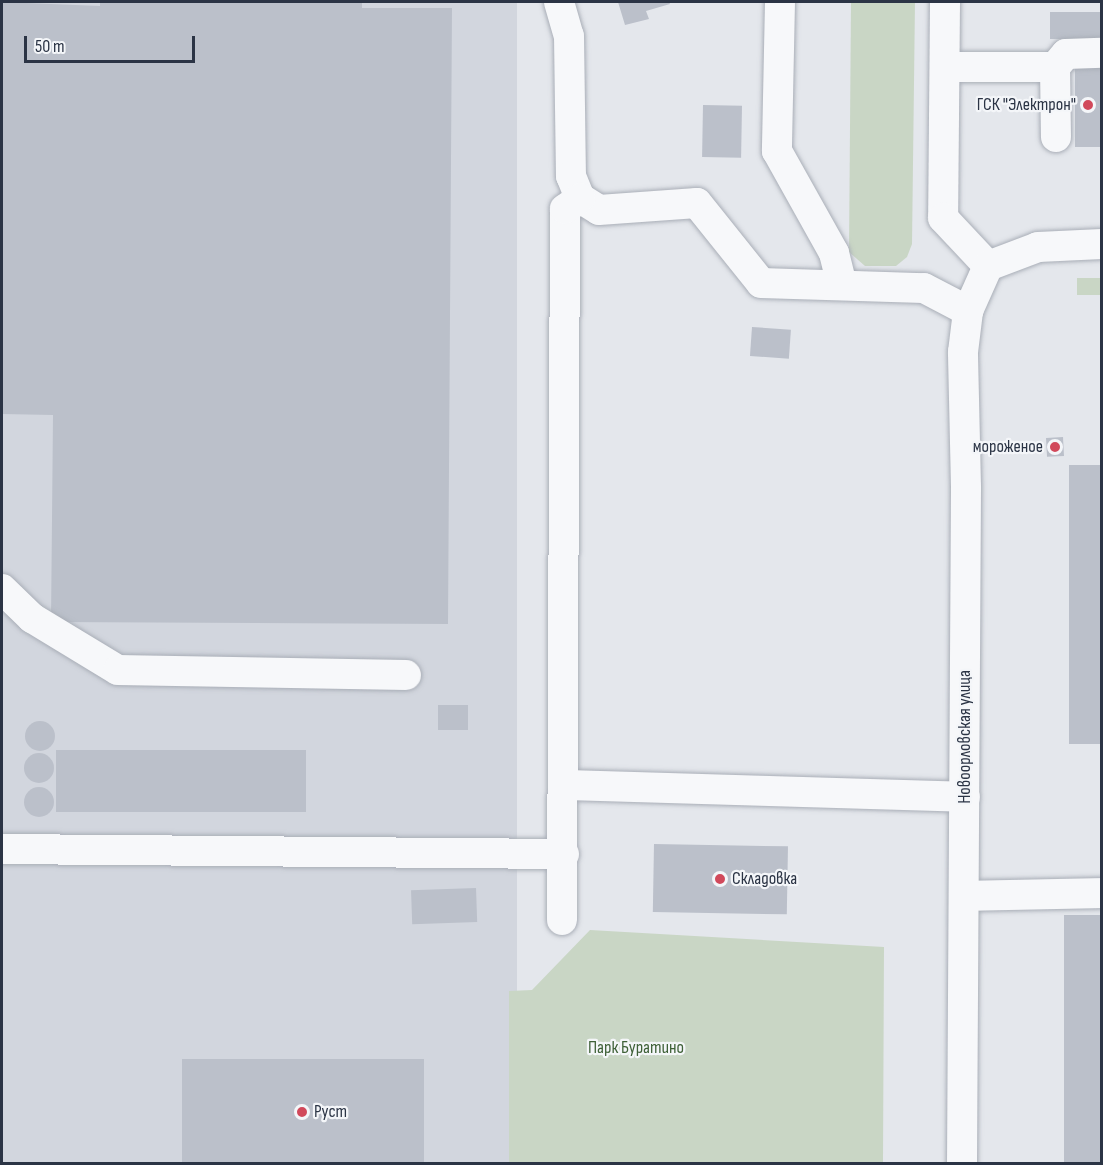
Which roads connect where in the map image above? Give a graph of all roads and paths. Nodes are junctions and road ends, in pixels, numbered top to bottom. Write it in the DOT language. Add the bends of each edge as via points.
graph roads {
  1 [pos="559,2"];
  2 [pos="780,2"];
  3 [pos="945,2"];
  4 [pos="1101,53"];
  5 [pos="945,67"];
  6 [pos="1055,67"];
  7 [pos="1056,137"];
  8 [pos="579,198"];
  9 [pos="1101,244"];
  10 [pos="988,266"];
  11 [pos="842,284"];
  12 [pos="968,311"];
  13 [pos="2,589"];
  14 [pos="406,675"];
  15 [pos="565,785"];
  16 [pos="965,797"];
  17 [pos="2,849"];
  18 [pos="564,854"];
  19 [pos="1101,893"];
  20 [pos="964,896"];
  21 [pos="562,920"];
  22 [pos="962,1164"];
  1 -- 8 [label="street" via="569,36 571,176"];
  2 -- 11 [label="street" via="777,151 834,253"];
  3 -- 5 [label="street"];
  4 -- 6 [label="street" via="1066,54"];
  5 -- 6 [label="street"];
  5 -- 10 [label="street" via="943,218"];
  6 -- 7 [label="street"];
  8 -- 11 [label="street" via="599,210 698,203 761,283"];
  8 -- 15 [label="street" via="565,209"];
  9 -- 10 [label="street" via="1038,247"];
  10 -- 12 [label="street, Новоорловская улица"];
  11 -- 12 [label="street" via="924,288"];
  12 -- 16 [label="street, Новоорловская улица" via="963,352"];
  13 -- 14 [label="street" via="32,618 118,670"];
  15 -- 16 [label="street"];
  15 -- 18 [label="street"];
  16 -- 20 [label="street, Новоорловская улица"];
  17 -- 18 [label="street"];
  18 -- 21 [label="street"];
  19 -- 20 [label="street"];
  20 -- 22 [label="street, Новоорловская улица"];
}
